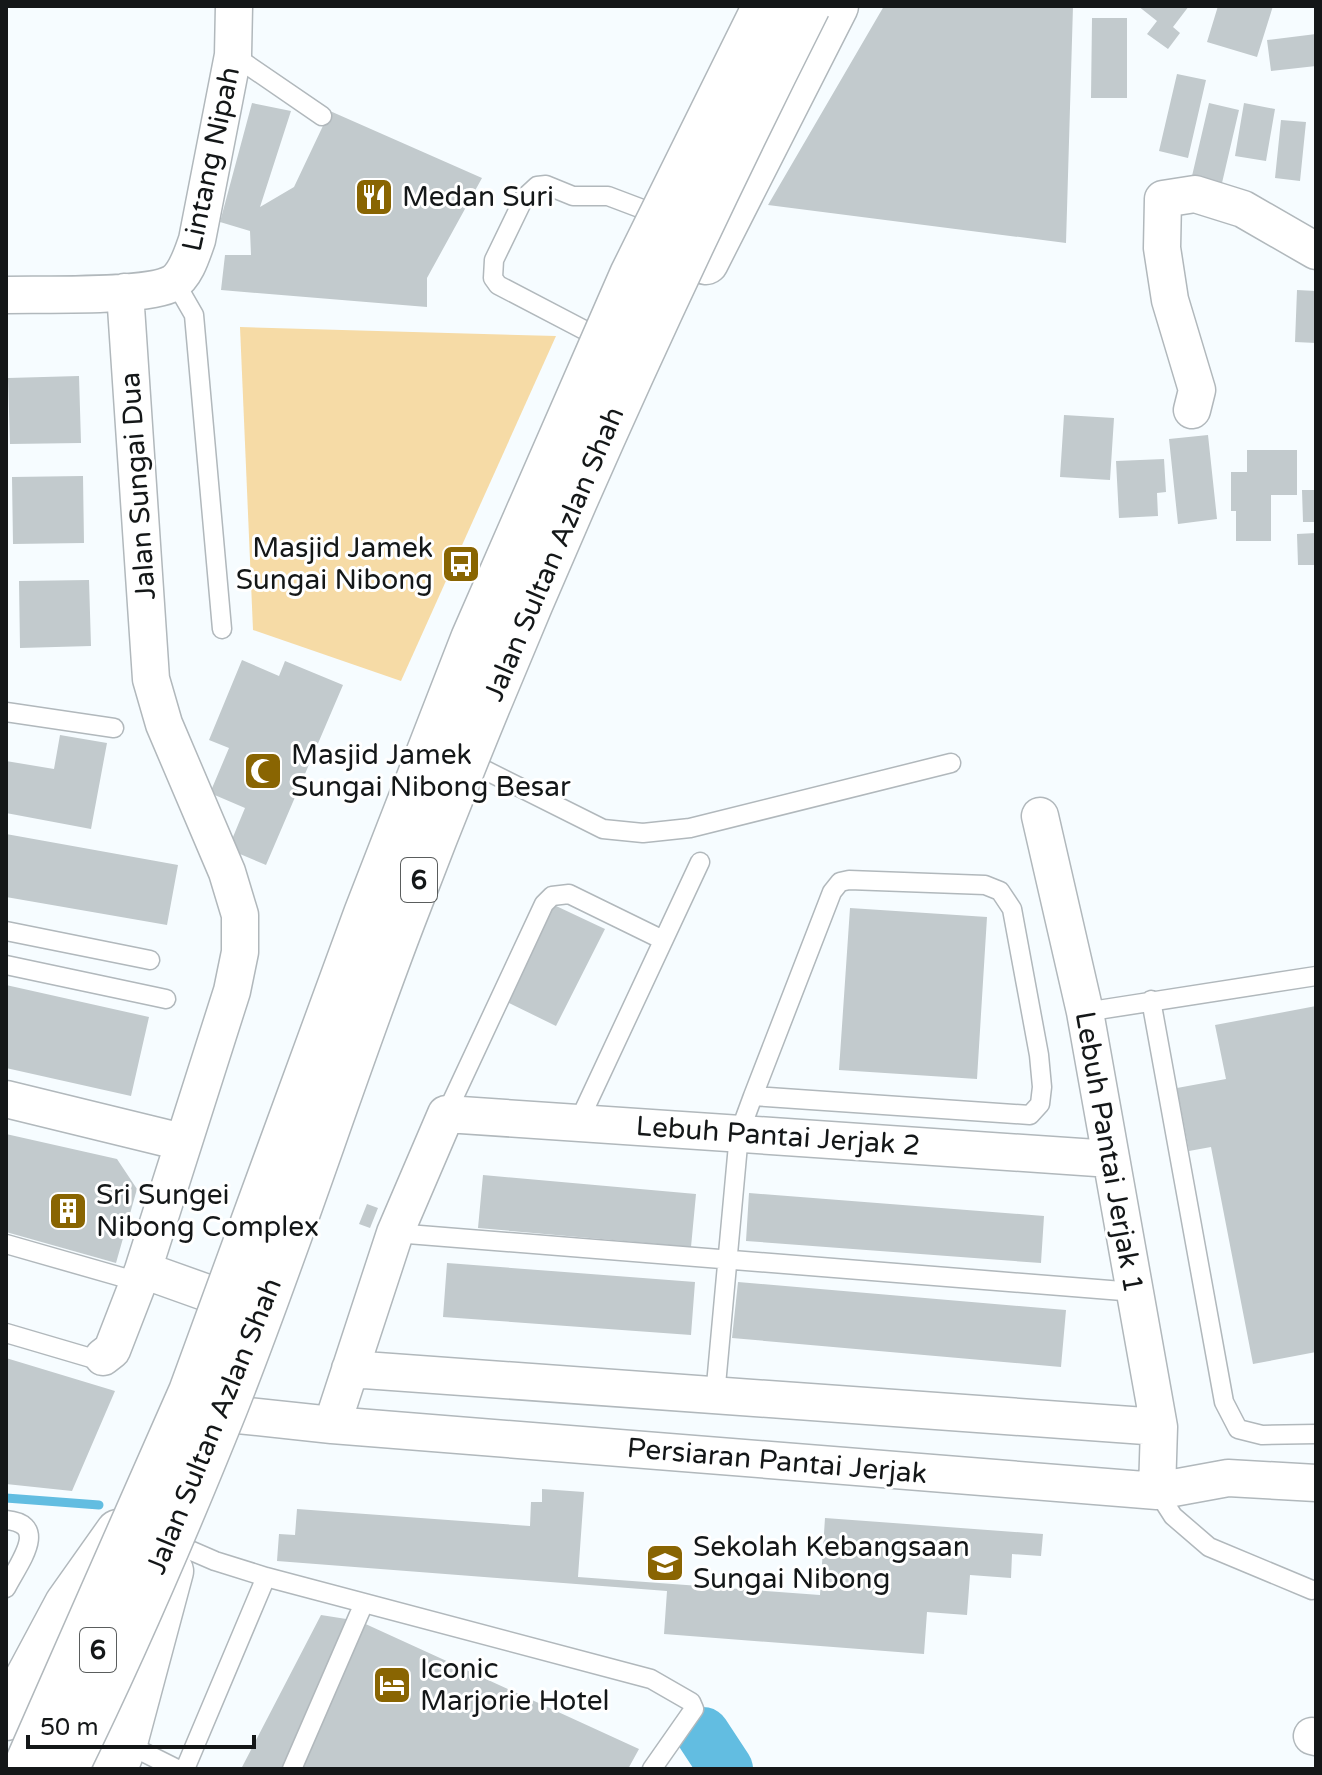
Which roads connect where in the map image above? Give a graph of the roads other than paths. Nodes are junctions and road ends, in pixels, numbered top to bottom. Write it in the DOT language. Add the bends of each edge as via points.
graph roads {
  1 [pos="234,6"];
  2 [pos="745,6"];
  3 [pos="765,6"];
  4 [pos="808,6"];
  5 [pos="836,6"];
  6 [pos="233,55"];
  7 [pos="322,116"];
  8 [pos="645,210"];
  9 [pos="1316,251"];
  10 [pos="175,282"];
  11 [pos="125,292"];
  12 [pos="6,295"];
  13 [pos="590,333"];
  14 [pos="1192,410"];
  15 [pos="222,629"];
  16 [pos="6,712"];
  17 [pos="114,728"];
  18 [pos="951,763"];
  19 [pos="483,769"];
  20 [pos="1040,816"];
  21 [pos="700,862"];
  22 [pos="6,931"];
  23 [pos="663,940"];
  24 [pos="150,960"];
  25 [pos="6,965"];
  26 [pos="1316,976"];
  27 [pos="166,999"];
  28 [pos="1151,1000"];
  29 [pos="1085,1012"];
  30 [pos="753,1096"];
  31 [pos="6,1099"];
  32 [pos="446,1114"];
  33 [pos="578,1123"];
  34 [pos="739,1134"];
  35 [pos="182,1142"];
  36 [pos="1111,1159"];
  37 [pos="395,1233"];
  38 [pos="6,1244"];
  39 [pos="728,1259"];
  40 [pos="141,1276"];
  41 [pos="1135,1292"];
  42 [pos="213,1295"];
  43 [pos="6,1333"];
  44 [pos="103,1357"];
  45 [pos="350,1369"];
  46 [pos="715,1396"];
  47 [pos="238,1415"];
  48 [pos="332,1425"];
  49 [pos="1159,1427"];
  50 [pos="1316,1434"];
  51 [pos="1316,1483"];
  52 [pos="1157,1491"];
  53 [pos="6,1520"];
  54 [pos="125,1521"];
  55 [pos="178,1545"];
  56 [pos="266,1577"];
  57 [pos="6,1588"];
  58 [pos="1312,1590"];
  59 [pos="364,1603"];
  60 [pos="6,1718"];
  61 [pos="120,1760"];
  62 [pos="25,1769"];
  63 [pos="42,1769"];
  64 [pos="59,1769"];
  65 [pos="66,1769"];
  66 [pos="177,1769"];
  67 [pos="185,1769"];
  68 [pos="292,1769"];
  69 [pos="652,1769"];
  1 -- 6 [label="street, Lintang Nipah"];
  2 -- 8 [label="main road, Jalan Sultan Azlan Shah / 6"];
  3 -- 62 [label="main road, Jalan Sultan Azlan Shah / 6, bridge" via="632,275 473,639 360,929 191,1392"];
  4 -- 65 [label="main road, Jalan Sultan Azlan Shah / 6, bridge" via="652,325 545,569 403,920 225,1408 113,1675"];
  5 -- 19 [label="main road, Jalan Sultan Azlan Shah / 6" via="635,401 521,666"];
  6 -- 7 [label="lane"];
  6 -- 10 [label="street, Lintang Nipah" via="197,240"];
  8 -- 13 [label="main road, Jalan Sultan Azlan Shah / 6"];
  8 -- 13 [label="lane" via="608,196 573,196 537,186 524,198 494,260 498,285"];
  9 -- 14 [label="street" via="1243,209 1195,194 1163,199 1162,248 1170,300 1197,390"];
  10 -- 11 [label="street, Lintang Nipah"];
  10 -- 15 [label="lane" via="194,315"];
  11 -- 12 [label="street, Lintang Nipah"];
  11 -- 35 [label="street, Jalan Sungai Dua" via="151,679 240,915 232,991"];
  13 -- 42 [label="main road, Jalan Sultan Azlan Shah / 6" via="358,892"];
  16 -- 17 [label="lane"];
  18 -- 19 [label="lane" via="690,828 643,833 603,829"];
  19 -- 47 [label="main road, Jalan Sultan Azlan Shah / 6"];
  20 -- 29 [label="street, Lebuh Pantai Jerjak 1"];
  21 -- 23 [label="lane"];
  22 -- 24 [label="lane"];
  23 -- 32 [label="lane" via="569,894 552,896"];
  23 -- 33 [label="lane"];
  25 -- 27 [label="lane"];
  26 -- 28 [label="lane"];
  28 -- 29 [label="lane"];
  28 -- 50 [label="lane" via="1224,1402 1238,1429 1262,1435"];
  29 -- 36 [label="street, Lebuh Pantai Jerjak 1"];
  30 -- 30 [label="lane" via="840,882 985,885 1000,891 1012,909 1039,1055 1040,1104 1030,1115"];
  30 -- 34 [label="lane"];
  31 -- 35 [label="street"];
  32 -- 33 [label="street, Lebuh Pantai Jerjak 2"];
  32 -- 37 [label="street"];
  33 -- 34 [label="street, Lebuh Pantai Jerjak 2"];
  34 -- 36 [label="street, Lebuh Pantai Jerjak 2"];
  34 -- 39 [label="lane"];
  35 -- 40 [label="street, Jalan Sungai Dua"];
  36 -- 41 [label="street, Lebuh Pantai Jerjak 1"];
  37 -- 39 [label="lane"];
  37 -- 45 [label="street"];
  38 -- 40 [label="lane"];
  39 -- 41 [label="lane"];
  39 -- 46 [label="lane"];
  40 -- 42 [label="street"];
  40 -- 44 [label="street, Jalan Sungai Dua" via="112,1350"];
  41 -- 49 [label="street, Lebuh Pantai Jerjak 1"];
  42 -- 54 [label="main road, Jalan Sultan Azlan Shah / 6"];
  43 -- 44 [label="lane"];
  45 -- 46 [label="street"];
  45 -- 48 [label="street"];
  46 -- 49 [label="street"];
  47 -- 48 [label="street, Persiaran Pantai Jerjak"];
  47 -- 55 [label="main road, Jalan Sultan Azlan Shah / 6"];
  48 -- 52 [label="street, Persiaran Pantai Jerjak"];
  49 -- 52 [label="street, Lebuh Pantai Jerjak 1"];
  51 -- 52 [label="street, Persiaran Pantai Jerjak" via="1228,1478"];
  52 -- 58 [label="lane" via="1173,1516 1209,1547"];
  53 -- 57 [label="lane" via="26,1525 30,1534"];
  54 -- 60 [label="main road, Jalan Sultan Azlan Shah / 6" via="67,1604"];
  54 -- 63 [label="main road, Jalan Sultan Azlan Shah / 6" via="101,1644"];
  55 -- 56 [label="lane"];
  55 -- 61 [label="main road, Jalan Sultan Azlan Shah / 6"];
  55 -- 64 [label="main road, Jalan Sultan Azlan Shah / 6" via="113,1654"];
  56 -- 59 [label="lane"];
  56 -- 67 [label="lane"];
  59 -- 68 [label="lane"];
  59 -- 69 [label="lane" via="651,1679 691,1702 694,1709"];
  61 -- 66 [label="lane"];
}
